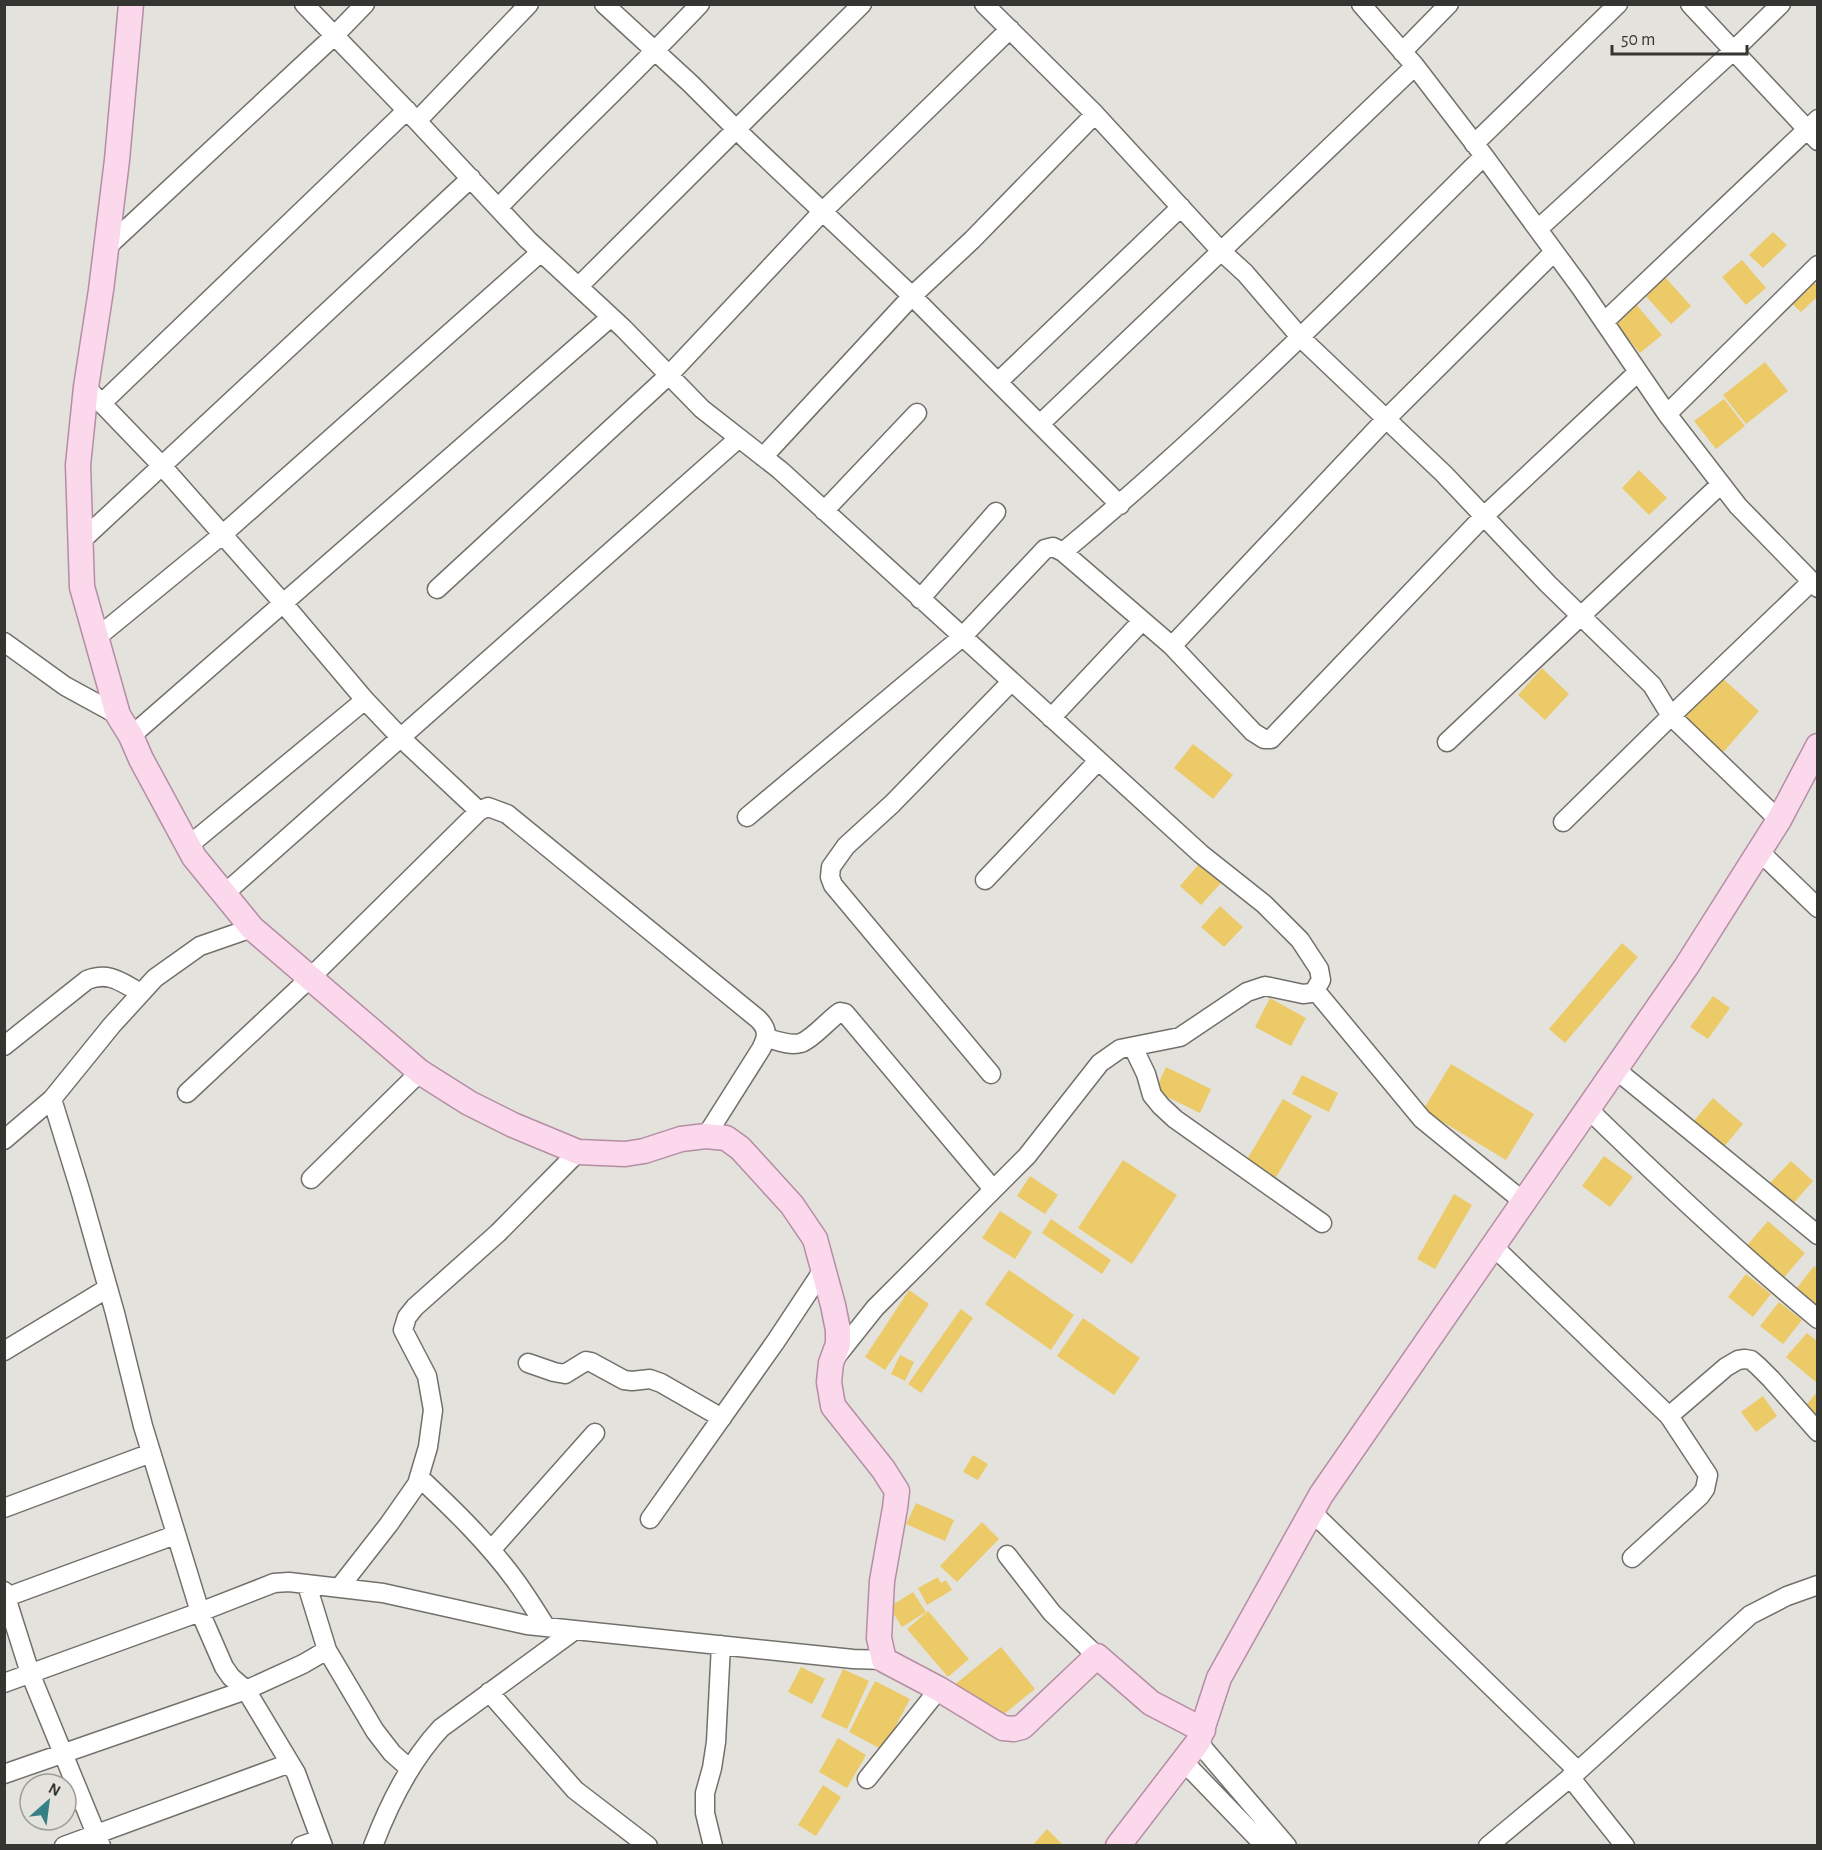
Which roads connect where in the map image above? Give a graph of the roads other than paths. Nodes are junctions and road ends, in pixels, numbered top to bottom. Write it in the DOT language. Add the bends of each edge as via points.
graph roads {
  1 [pos="131,4"];
  2 [pos="304,4"];
  3 [pos="365,4"];
  4 [pos="529,4"];
  5 [pos="604,4"];
  6 [pos="700,4"];
  7 [pos="862,4"];
  8 [pos="984,4"];
  9 [pos="1361,4"];
  10 [pos="1449,4"];
  11 [pos="1618,4"];
  12 [pos="1690,4"];
  13 [pos="1781,4"];
  14 [pos="1010,29"];
  15 [pos="334,36"];
  16 [pos="655,51"];
  17 [pos="1733,51"];
  18 [pos="1402,52"];
  19 [pos="1415,66"];
  20 [pos="1095,114"];
  21 [pos="412,115"];
  22 [pos="737,130"];
  23 [pos="1814,130"];
  24 [pos="1479,150"];
  25 [pos="471,178"];
  26 [pos="1182,207"];
  27 [pos="498,208"];
  28 [pos="822,212"];
  29 [pos="1538,229"];
  30 [pos="106,248"];
  31 [pos="1221,251"];
  32 [pos="541,252"];
  33 [pos="1554,252"];
  34 [pos="1818,265"];
  35 [pos="579,286"];
  36 [pos="912,296"];
  37 [pos="611,316"];
  38 [pos="1604,322"];
  39 [pos="1301,338"];
  40 [pos="1638,372"];
  41 [pos="669,375"];
  42 [pos="998,382"];
  43 [pos="94,395"];
  44 [pos="917,413"];
  45 [pos="1667,414"];
  46 [pos="1386,419"];
  47 [pos="1040,424"];
  48 [pos="739,438"];
  49 [pos="763,457"];
  50 [pos="163,467"];
  51 [pos="1721,484"];
  52 [pos="1120,505"];
  53 [pos="824,511"];
  54 [pos="996,512"];
  55 [pos="1484,517"];
  56 [pos="222,535"];
  57 [pos="80,542"];
  58 [pos="1063,552"];
  59 [pos="1814,585"];
  60 [pos="437,589"];
  61 [pos="920,599"];
  62 [pos="283,603"];
  63 [pos="1579,615"];
  64 [pos="1142,621"];
  65 [pos="962,637"];
  66 [pos="95,639"];
  67 [pos="4,642"];
  68 [pos="1172,646"];
  69 [pos="1011,682"];
  70 [pos="365,700"];
  71 [pos="118,715"];
  72 [pos="1671,716"];
  73 [pos="1051,718"];
  74 [pos="131,736"];
  75 [pos="401,738"];
  76 [pos="1448,742"];
  77 [pos="1818,746"];
  78 [pos="1098,761"];
  79 [pos="479,811"];
  80 [pos="747,817"];
  81 [pos="1779,820"];
  82 [pos="1563,822"];
  83 [pos="188,846"];
  84 [pos="1759,851"];
  85 [pos="985,880"];
  86 [pos="224,894"];
  87 [pos="1818,908"];
  88 [pos="252,928"];
  89 [pos="310,978"];
  90 [pos="1315,990"];
  91 [pos="141,993"];
  92 [pos="767,1038"];
  93 [pos="4,1046"];
  94 [pos="1133,1047"];
  95 [pos="1615,1070"];
  96 [pos="420,1072"];
  97 [pos="990,1074"];
  98 [pos="187,1094"];
  99 [pos="52,1099"];
  100 [pos="1588,1109"];
  101 [pos="706,1137"];
  102 [pos="4,1140"];
  103 [pos="578,1152"];
  104 [pos="311,1179"];
  105 [pos="993,1189"];
  106 [pos="1524,1202"];
  107 [pos="1322,1223"];
  108 [pos="1818,1235"];
  109 [pos="1493,1246"];
  110 [pos="823,1270"];
  111 [pos="108,1288"];
  112 [pos="1818,1319"];
  113 [pos="4,1351"];
  114 [pos="528,1363"];
  115 [pos="831,1363"];
  116 [pos="1673,1413"];
  117 [pos="722,1418"];
  118 [pos="1818,1432"];
  119 [pos="595,1433"];
  120 [pos="151,1453"];
  121 [pos="420,1478"];
  122 [pos="4,1508"];
  123 [pos="1312,1512"];
  124 [pos="650,1519"];
  125 [pos="176,1535"];
  126 [pos="490,1550"];
  127 [pos="1007,1555"];
  128 [pos="1632,1558"];
  129 [pos="307,1585"];
  130 [pos="339,1588"];
  131 [pos="1810,1589"];
  132 [pos="5,1595"];
  133 [pos="200,1612"];
  134 [pos="546,1627"];
  135 [pos="575,1630"];
  136 [pos="721,1645"];
  137 [pos="327,1650"];
  138 [pos="1097,1656"];
  139 [pos="884,1660"];
  140 [pos="30,1673"];
  141 [pos="4,1683"];
  142 [pos="939,1689"];
  143 [pos="246,1690"];
  144 [pos="489,1692"];
  145 [pos="1200,1736"];
  146 [pos="64,1752"];
  147 [pos="1183,1761"];
  148 [pos="290,1763"];
  149 [pos="410,1769"];
  150 [pos="4,1774"];
  151 [pos="1574,1774"];
  152 [pos="867,1779"];
  153 [pos="98,1839"];
  154 [pos="321,1842"];
  155 [pos="64,1845"];
  156 [pos="301,1845"];
  157 [pos="373,1845"];
  158 [pos="648,1845"];
  159 [pos="713,1845"];
  160 [pos="1118,1845"];
  161 [pos="1265,1845"];
  162 [pos="1287,1845"];
  163 [pos="1488,1845"];
  164 [pos="1625,1845"];
  1 -- 30 [label="main road"];
  2 -- 15 [label="street"];
  3 -- 15 [label="street"];
  4 -- 21 [label="street"];
  5 -- 16 [label="street"];
  6 -- 16 [label="street"];
  7 -- 22 [label="street"];
  8 -- 14 [label="street"];
  9 -- 18 [label="street"];
  10 -- 18 [label="street"];
  11 -- 24 [label="street"];
  12 -- 17 [label="street"];
  13 -- 17 [label="street"];
  14 -- 20 [label="street"];
  14 -- 28 [label="street"];
  15 -- 21 [label="street"];
  15 -- 30 [label="street"];
  16 -- 22 [label="street"];
  16 -- 27 [label="street"];
  17 -- 23 [label="street"];
  17 -- 29 [label="street"];
  18 -- 19 [label="street"];
  19 -- 24 [label="street"];
  19 -- 31 [label="street"];
  20 -- 26 [label="street"];
  20 -- 36 [label="street"];
  21 -- 25 [label="street"];
  21 -- 43 [label="street"];
  22 -- 28 [label="street"];
  22 -- 35 [label="street"];
  23 -- 38 [label="street"];
  24 -- 29 [label="street"];
  24 -- 39 [label="street"];
  25 -- 27 [label="street"];
  25 -- 50 [label="street"];
  26 -- 31 [label="street"];
  26 -- 42 [label="street"];
  27 -- 32 [label="street"];
  28 -- 36 [label="street"];
  28 -- 41 [label="street"];
  29 -- 33 [label="street"];
  30 -- 43 [label="main road"];
  31 -- 39 [label="street"];
  31 -- 47 [label="street"];
  32 -- 35 [label="street"];
  32 -- 56 [label="street"];
  33 -- 38 [label="street"];
  33 -- 46 [label="street"];
  34 -- 45 [label="street"];
  35 -- 37 [label="street"];
  36 -- 42 [label="street"];
  36 -- 49 [label="street"];
  37 -- 41 [label="street"];
  37 -- 62 [label="street"];
  38 -- 40 [label="street"];
  39 -- 46 [label="street"];
  39 -- 52 [label="street"];
  40 -- 45 [label="street"];
  40 -- 55 [label="street"];
  41 -- 48 [label="street" via="702,409"];
  41 -- 60 [label="street"];
  42 -- 47 [label="street"];
  43 -- 50 [label="street"];
  43 -- 57 [label="main road" via="78,465"];
  44 -- 53 [label="street"];
  45 -- 51 [label="street"];
  46 -- 55 [label="street"];
  46 -- 68 [label="street"];
  47 -- 52 [label="street"];
  48 -- 49 [label="street"];
  48 -- 75 [label="street"];
  49 -- 53 [label="street"];
  50 -- 56 [label="street"];
  50 -- 57 [label="street"];
  51 -- 59 [label="street"];
  51 -- 63 [label="street"];
  52 -- 58 [label="street"];
  53 -- 61 [label="street"];
  54 -- 61 [label="street"];
  55 -- 63 [label="street"];
  55 -- 68 [label="street" via="1270,740 1253,732"];
  56 -- 62 [label="street"];
  56 -- 66 [label="street"];
  57 -- 66 [label="main road" via="82,587"];
  58 -- 64 [label="street"];
  58 -- 65 [label="street" via="1053,547 1045,549"];
  59 -- 72 [label="street"];
  61 -- 65 [label="street"];
  62 -- 70 [label="street"];
  62 -- 74 [label="street"];
  63 -- 72 [label="street" via="1652,685"];
  63 -- 76 [label="street"];
  64 -- 68 [label="street"];
  64 -- 73 [label="street"];
  65 -- 69 [label="street"];
  65 -- 80 [label="street"];
  66 -- 71 [label="main road"];
  67 -- 71 [label="street" via="65,686"];
  69 -- 73 [label="street"];
  69 -- 97 [label="street" via="846,846 831,867 830,877"];
  70 -- 75 [label="street"];
  70 -- 83 [label="street"];
  71 -- 74 [label="main road"];
  72 -- 81 [label="street"];
  72 -- 82 [label="street"];
  73 -- 78 [label="street"];
  74 -- 83 [label="main road"];
  75 -- 79 [label="street"];
  75 -- 86 [label="street"];
  77 -- 81 [label="main road"];
  78 -- 85 [label="street"];
  78 -- 90 [label="street" via="1201,854 1264,904 1300,940 1318,969 1321,980"];
  79 -- 89 [label="street"];
  79 -- 92 [label="street" via="488,807 507,814 758,1019 766,1027"];
  81 -- 84 [label="main road"];
  83 -- 86 [label="main road"];
  84 -- 87 [label="street"];
  84 -- 95 [label="main road"];
  86 -- 88 [label="main road"];
  88 -- 89 [label="main road"];
  88 -- 91 [label="street" via="200,946 155,978"];
  89 -- 96 [label="main road"];
  89 -- 98 [label="street"];
  90 -- 94 [label="street" via="1303,994 1265,986 1247,992 1180,1037"];
  90 -- 106 [label="street" via="1422,1119"];
  91 -- 93 [label="street" via="111,977 87,980"];
  91 -- 99 [label="street"];
  92 -- 101 [label="street"];
  92 -- 105 [label="street" via="800,1043 834,1016 845,1013"];
  94 -- 105 [label="street" via="1120,1049 1100,1063 1026,1156"];
  94 -- 107 [label="street" via="1152,1095 1161,1106"];
  95 -- 100 [label="main road"];
  95 -- 108 [label="street"];
  96 -- 103 [label="main road" via="513,1125"];
  96 -- 104 [label="street"];
  99 -- 102 [label="street"];
  99 -- 111 [label="street"];
  100 -- 106 [label="main road"];
  100 -- 112 [label="street" via="1657,1177"];
  101 -- 103 [label="main road" via="681,1139 625,1155"];
  101 -- 110 [label="main road" via="726,1138 740,1148 792,1205 815,1239"];
  103 -- 121 [label="street" via="407,1317 403,1329 427,1376 433,1410 429,1447"];
  105 -- 115 [label="street" via="875,1308"];
  106 -- 109 [label="main road"];
  109 -- 116 [label="street"];
  109 -- 123 [label="main road"];
  110 -- 115 [label="main road" via="838,1330"];
  110 -- 117 [label="street"];
  111 -- 113 [label="street"];
  111 -- 120 [label="street"];
  114 -- 117 [label="street" via="565,1374 586,1361 591,1362 624,1380 650,1379 662,1383"];
  115 -- 139 [label="main road" via="833,1406 897,1491 882,1581 879,1638"];
  116 -- 118 [label="street" via="1726,1367 1745,1359 1771,1379"];
  116 -- 128 [label="street" via="1706,1469 1708,1481 1700,1496"];
  117 -- 124 [label="street"];
  119 -- 126 [label="street"];
  120 -- 122 [label="street"];
  120 -- 125 [label="street"];
  121 -- 126 [label="street"];
  121 -- 130 [label="street"];
  123 -- 145 [label="main road" via="1219,1678"];
  123 -- 151 [label="street"];
  125 -- 132 [label="street"];
  125 -- 133 [label="street"];
  126 -- 134 [label="street"];
  127 -- 138 [label="street" via="1052,1613"];
  129 -- 130 [label="street"];
  129 -- 133 [label="street" via="274,1583"];
  129 -- 137 [label="street"];
  130 -- 134 [label="street" via="383,1593"];
  131 -- 151 [label="street" via="1786,1596 1750,1615"];
  132 -- 140 [label="street"];
  133 -- 140 [label="street"];
  133 -- 143 [label="street" via="224,1667"];
  134 -- 135 [label="street"];
  135 -- 136 [label="street"];
  135 -- 144 [label="street"];
  136 -- 139 [label="street"];
  136 -- 159 [label="street" via="716,1742 705,1792 705,1814"];
  137 -- 143 [label="street"];
  137 -- 149 [label="street" via="375,1731"];
  138 -- 142 [label="main road" via="1022,1727 1014,1729 1003,1728"];
  138 -- 145 [label="main road" via="1151,1703"];
  139 -- 142 [label="main road"];
  140 -- 141 [label="street"];
  140 -- 146 [label="street"];
  142 -- 152 [label="street"];
  143 -- 146 [label="street"];
  143 -- 148 [label="street"];
  144 -- 149 [label="street" via="441,1728"];
  144 -- 158 [label="street" via="575,1790"];
  145 -- 147 [label="main road"];
  145 -- 162 [label="street"];
  146 -- 150 [label="street"];
  146 -- 153 [label="street"];
  147 -- 160 [label="main road"];
  147 -- 161 [label="street"];
  148 -- 153 [label="street"];
  148 -- 154 [label="street"];
  149 -- 157 [label="street"];
  151 -- 163 [label="street"];
  151 -- 164 [label="street"];
  153 -- 155 [label="street"];
  154 -- 156 [label="street"];
}
